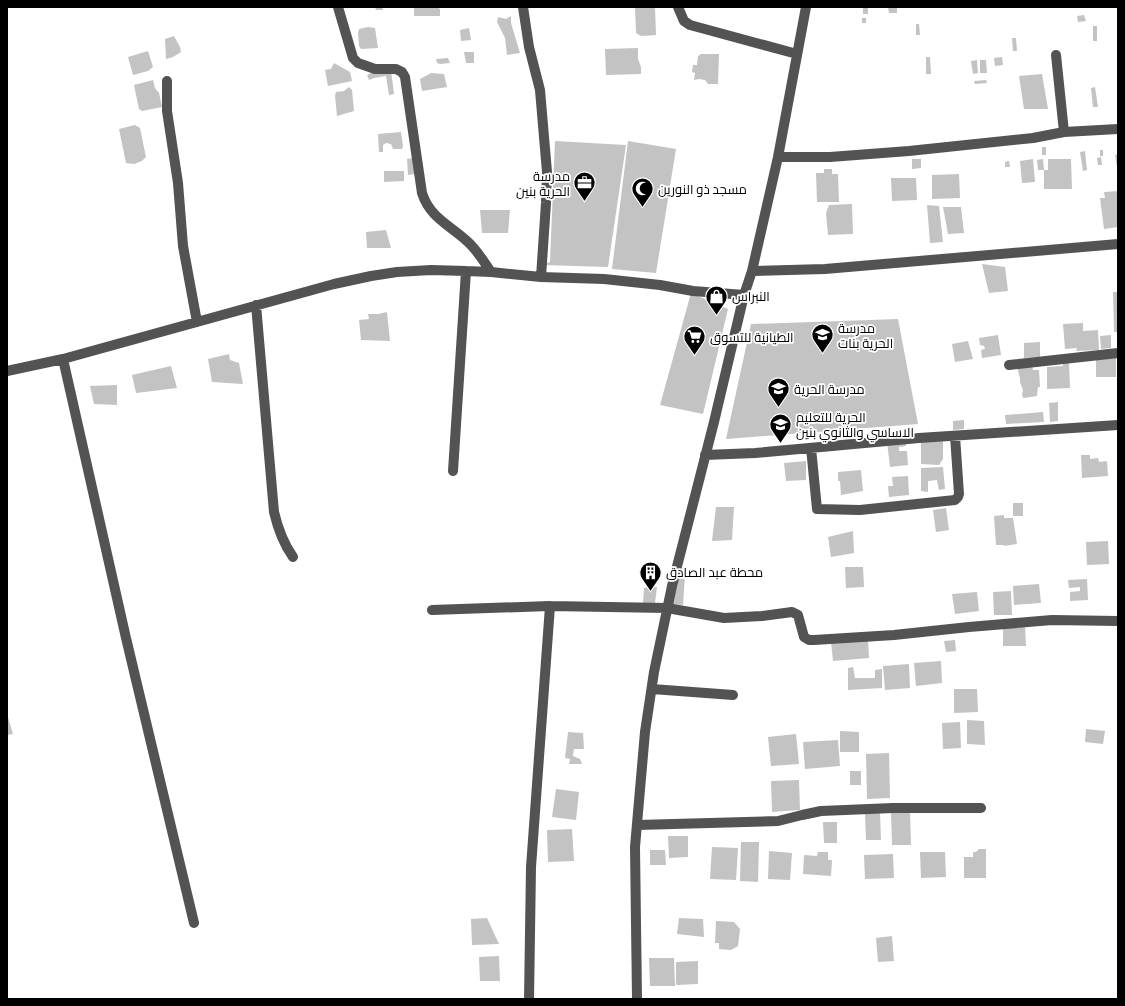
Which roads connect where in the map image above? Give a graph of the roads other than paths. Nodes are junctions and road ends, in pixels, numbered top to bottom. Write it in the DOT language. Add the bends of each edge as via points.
graph roads {
  1 [pos="338,7"];
  2 [pos="523,7"];
  3 [pos="678,7"];
  4 [pos="806,7"];
  5 [pos="797,54"];
  6 [pos="1056,54"];
  7 [pos="167,81"];
  8 [pos="1118,129"];
  9 [pos="1064,132"];
  10 [pos="778,157"];
  11 [pos="1118,244"];
  12 [pos="466,271"];
  13 [pos="752,271"];
  14 [pos="491,272"];
  15 [pos="541,277"];
  16 [pos="744,295"];
  17 [pos="256,305"];
  18 [pos="196,322"];
  19 [pos="1118,353"];
  20 [pos="63,359"];
  21 [pos="1009,365"];
  22 [pos="7,371"];
  23 [pos="1118,425"];
  24 [pos="955,436"];
  25 [pos="811,448"];
  26 [pos="705,456"];
  27 [pos="453,471"];
  28 [pos="293,557"];
  29 [pos="550,606"];
  30 [pos="668,608"];
  31 [pos="432,610"];
  32 [pos="1118,621"];
  33 [pos="652,689"];
  34 [pos="733,695"];
  35 [pos="981,808"];
  36 [pos="637,826"];
  37 [pos="194,923"];
  38 [pos="529,999"];
  39 [pos="637,999"];
  1 -- 14 [label="street" via="353,58 358,63 375,69 396,69 402,72 425,203 436,216 470,243"];
  2 -- 15 [label="street" via="529,47 540,90 547,172"];
  3 -- 5 [label="street" via="684,20 690,25"];
  4 -- 5 [label="street"];
  5 -- 10 [label="street"];
  6 -- 9 [label="street"];
  7 -- 18 [label="street" via="168,119 178,183 182,246"];
  8 -- 9 [label="street"];
  9 -- 10 [label="street" via="937,149 830,157"];
  10 -- 13 [label="street"];
  11 -- 13 [label="street" via="825,269"];
  12 -- 14 [label="street"];
  12 -- 17 [label="street" via="397,272 371,276"];
  12 -- 27 [label="street"];
  13 -- 16 [label="street"];
  14 -- 15 [label="street"];
  15 -- 16 [label="street" via="604,279"];
  16 -- 26 [label="street"];
  17 -- 18 [label="street"];
  17 -- 28 [label="street" via="274,512 284,544"];
  18 -- 20 [label="street"];
  19 -- 21 [label="street"];
  20 -- 22 [label="street"];
  20 -- 37 [label="street"];
  23 -- 24 [label="street"];
  24 -- 25 [label="street"];
  24 -- 25 [label="street" via="959,494 955,500 860,510 817,509"];
  25 -- 26 [label="street"];
  26 -- 30 [label="street"];
  29 -- 30 [label="street"];
  29 -- 31 [label="street"];
  29 -- 38 [label="street" via="531,867"];
  30 -- 32 [label="street" via="724,618 792,612 798,615 804,637 809,640 1052,620"];
  30 -- 33 [label="street"];
  33 -- 34 [label="street"];
  33 -- 36 [label="street" via="645,732"];
  35 -- 36 [label="street" via="821,811 778,821"];
  36 -- 39 [label="street"];
}
